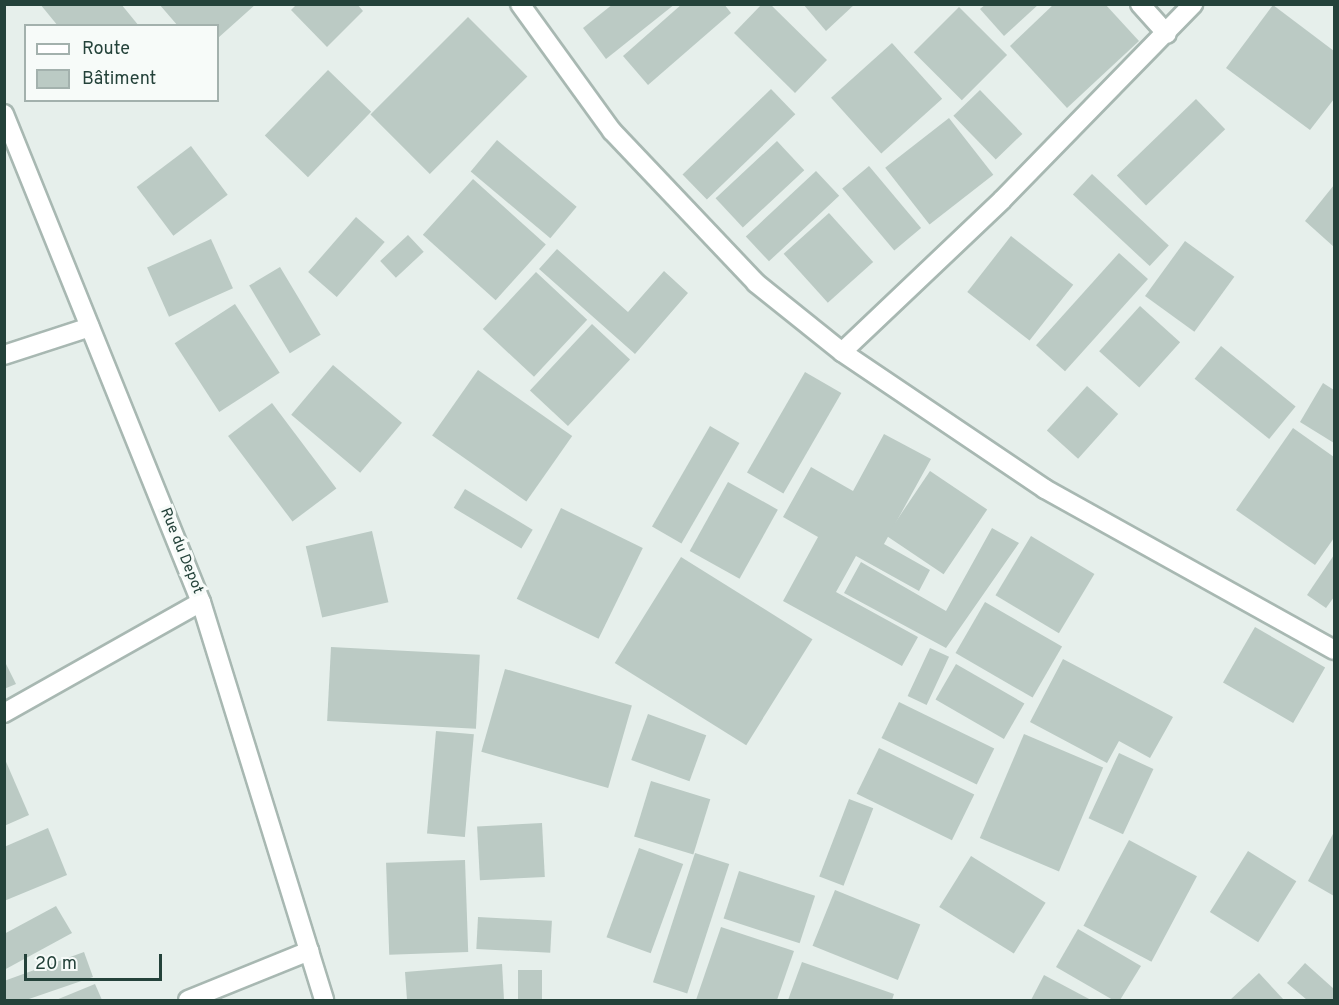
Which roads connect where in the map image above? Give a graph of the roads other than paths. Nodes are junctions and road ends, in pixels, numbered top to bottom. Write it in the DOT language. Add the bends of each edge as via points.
graph roads {
  1 [pos="520,4"];
  2 [pos="1140,4"];
  3 [pos="1193,4"];
  4 [pos="1167,34"];
  5 [pos="4,114"];
  6 [pos="90,327"];
  7 [pos="842,352"];
  8 [pos="4,355"];
  9 [pos="201,602"];
  10 [pos="1335,650"];
  11 [pos="4,713"];
  12 [pos="309,951"];
  13 [pos="188,1000"];
  14 [pos="324,1000"];
  1 -- 7 [label="street" via="612,131 756,283"];
  2 -- 4 [label="street"];
  3 -- 4 [label="street"];
  4 -- 7 [label="street" via="1002,200"];
  5 -- 6 [label="street, Rue du Depot"];
  6 -- 8 [label="street"];
  6 -- 9 [label="street, Rue du Depot"];
  7 -- 10 [label="street" via="1045,489"];
  9 -- 11 [label="street"];
  9 -- 12 [label="street, Rue du Depot"];
  12 -- 13 [label="street"];
  12 -- 14 [label="street, Rue du Depot"];
}
